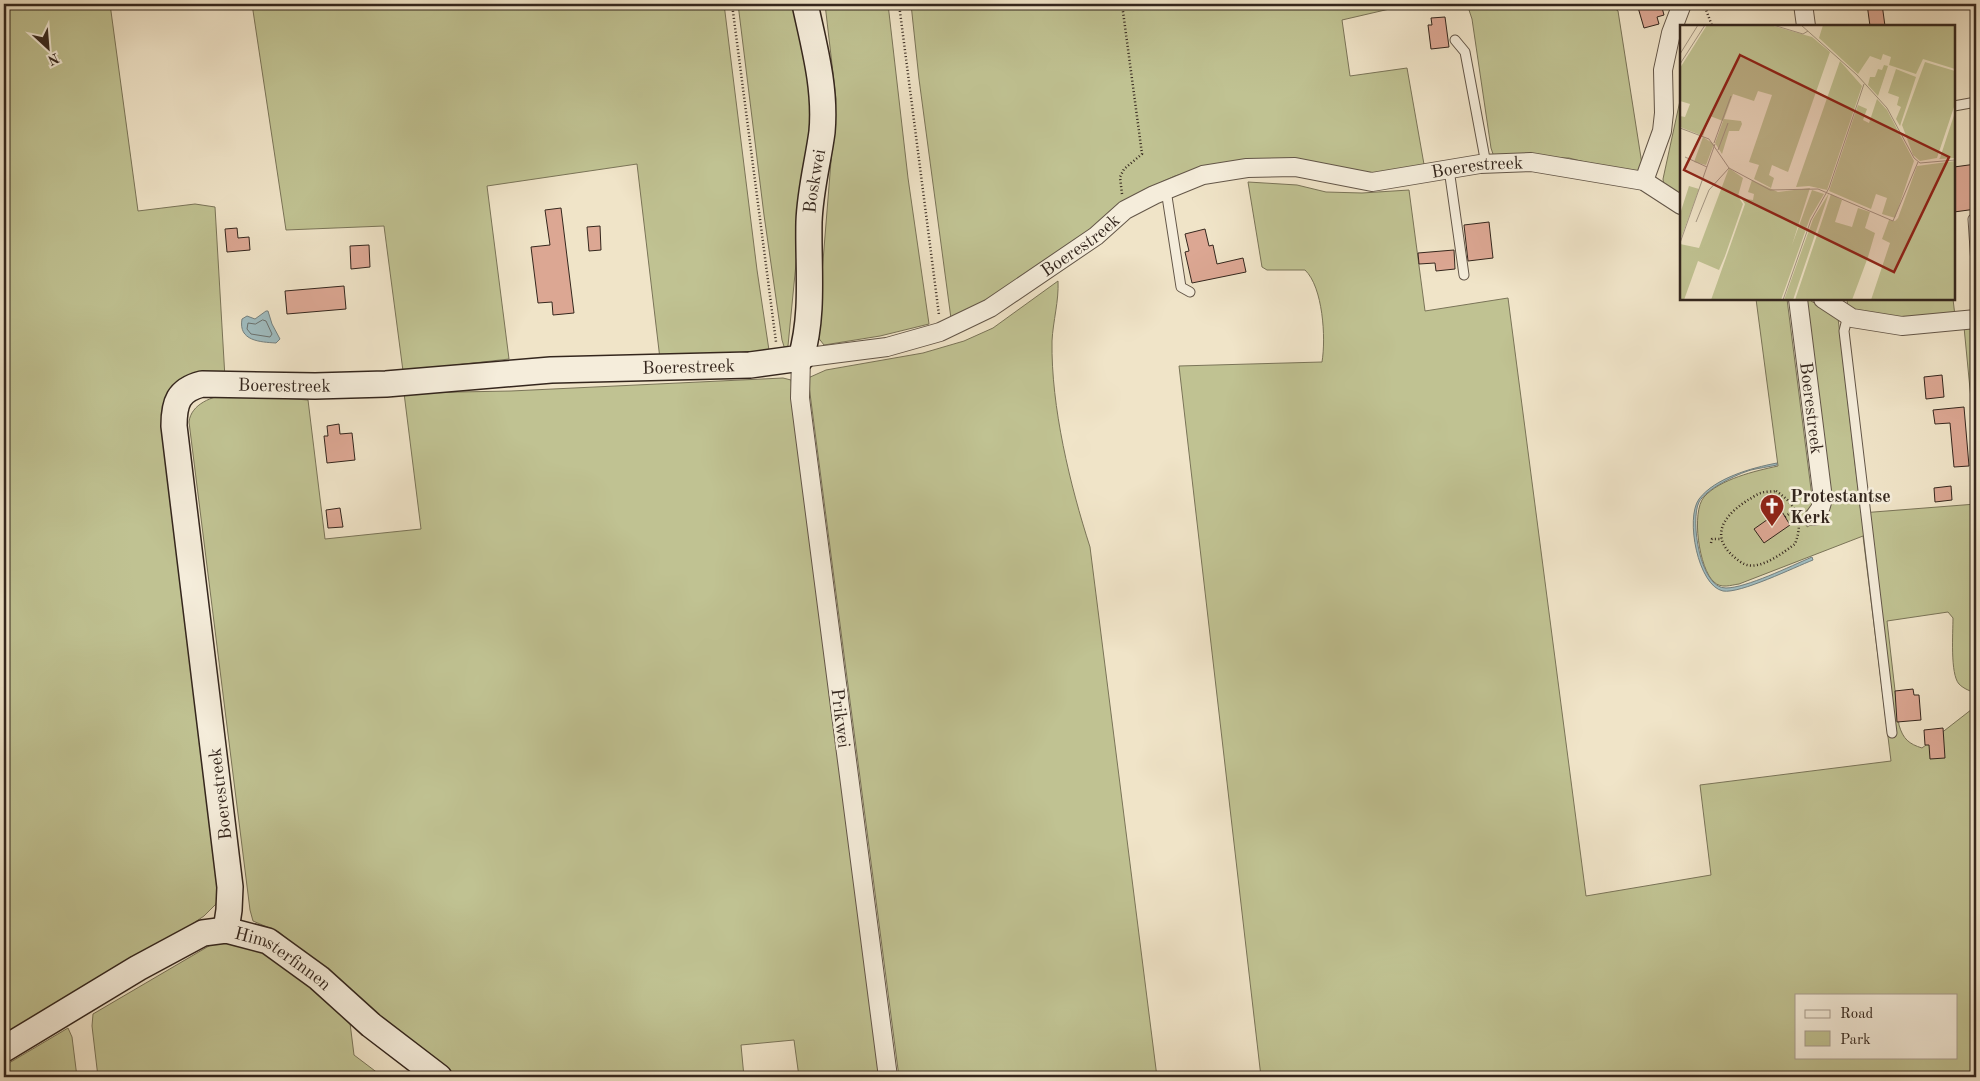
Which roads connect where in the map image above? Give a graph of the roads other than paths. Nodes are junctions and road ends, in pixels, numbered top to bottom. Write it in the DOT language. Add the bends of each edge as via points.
graph roads {
  1 [pos="805,4"];
  2 [pos="1682,4"];
  3 [pos="1803,4"];
  4 [pos="1806,25"];
  5 [pos="1455,40"];
  6 [pos="1976,102"];
  7 [pos="1955,106"];
  8 [pos="1486,164"];
  9 [pos="1449,169"];
  10 [pos="1644,182"];
  11 [pos="1166,190"];
  12 [pos="1680,204"];
  13 [pos="1973,219"];
  14 [pos="1976,264"];
  15 [pos="1464,275"];
  16 [pos="1190,292"];
  17 [pos="1798,300"];
  18 [pos="1825,300"];
  19 [pos="1844,308"];
  20 [pos="1976,319"];
  21 [pos="790,360"];
  22 [pos="1815,516"];
  23 [pos="1892,734"];
  24 [pos="226,930"];
  25 [pos="4,1049"];
  26 [pos="438,1077"];
  27 [pos="888,1077"];
  1 -- 21 [label="street, Boskwei" via="818,66 823,112 810,203 810,300 806,342"];
  2 -- 10 [label="street" via="1671,33 1663,70 1662,131"];
  3 -- 4 [label="street"];
  5 -- 8 [label="lane" via="1465,52"];
  6 -- 7 [label="lane"];
  8 -- 9 [label="street, Boerestreek"];
  8 -- 10 [label="street, Boerestreek" via="1531,162"];
  9 -- 11 [label="street, Boerestreek" via="1372,182 1295,167 1247,168 1203,175"];
  9 -- 15 [label="lane"];
  10 -- 12 [label="street, Boerestreek"];
  11 -- 16 [label="lane" via="1181,288"];
  11 -- 21 [label="street, Boerestreek" via="1125,210 1096,236 990,308 940,332 887,346"];
  13 -- 14 [label="lane"];
  17 -- 22 [label="street, Boerestreek" via="1823,499"];
  18 -- 19 [label="street"];
  19 -- 20 [label="street" via="1852,318 1902,326"];
  19 -- 23 [label="lane" via="1844,331"];
  21 -- 24 [label="street, Boerestreek" via="750,365 551,370 367,384 215,383 192,386 183,392 174,410 174,426 225,838 230,887"];
  21 -- 27 [label="street, Prikwei" via="800,398"];
  24 -- 25 [label="street, Himsterfinnen" via="203,932"];
  24 -- 26 [label="street, Himsterfinnen" via="268,941 319,978"];
}
